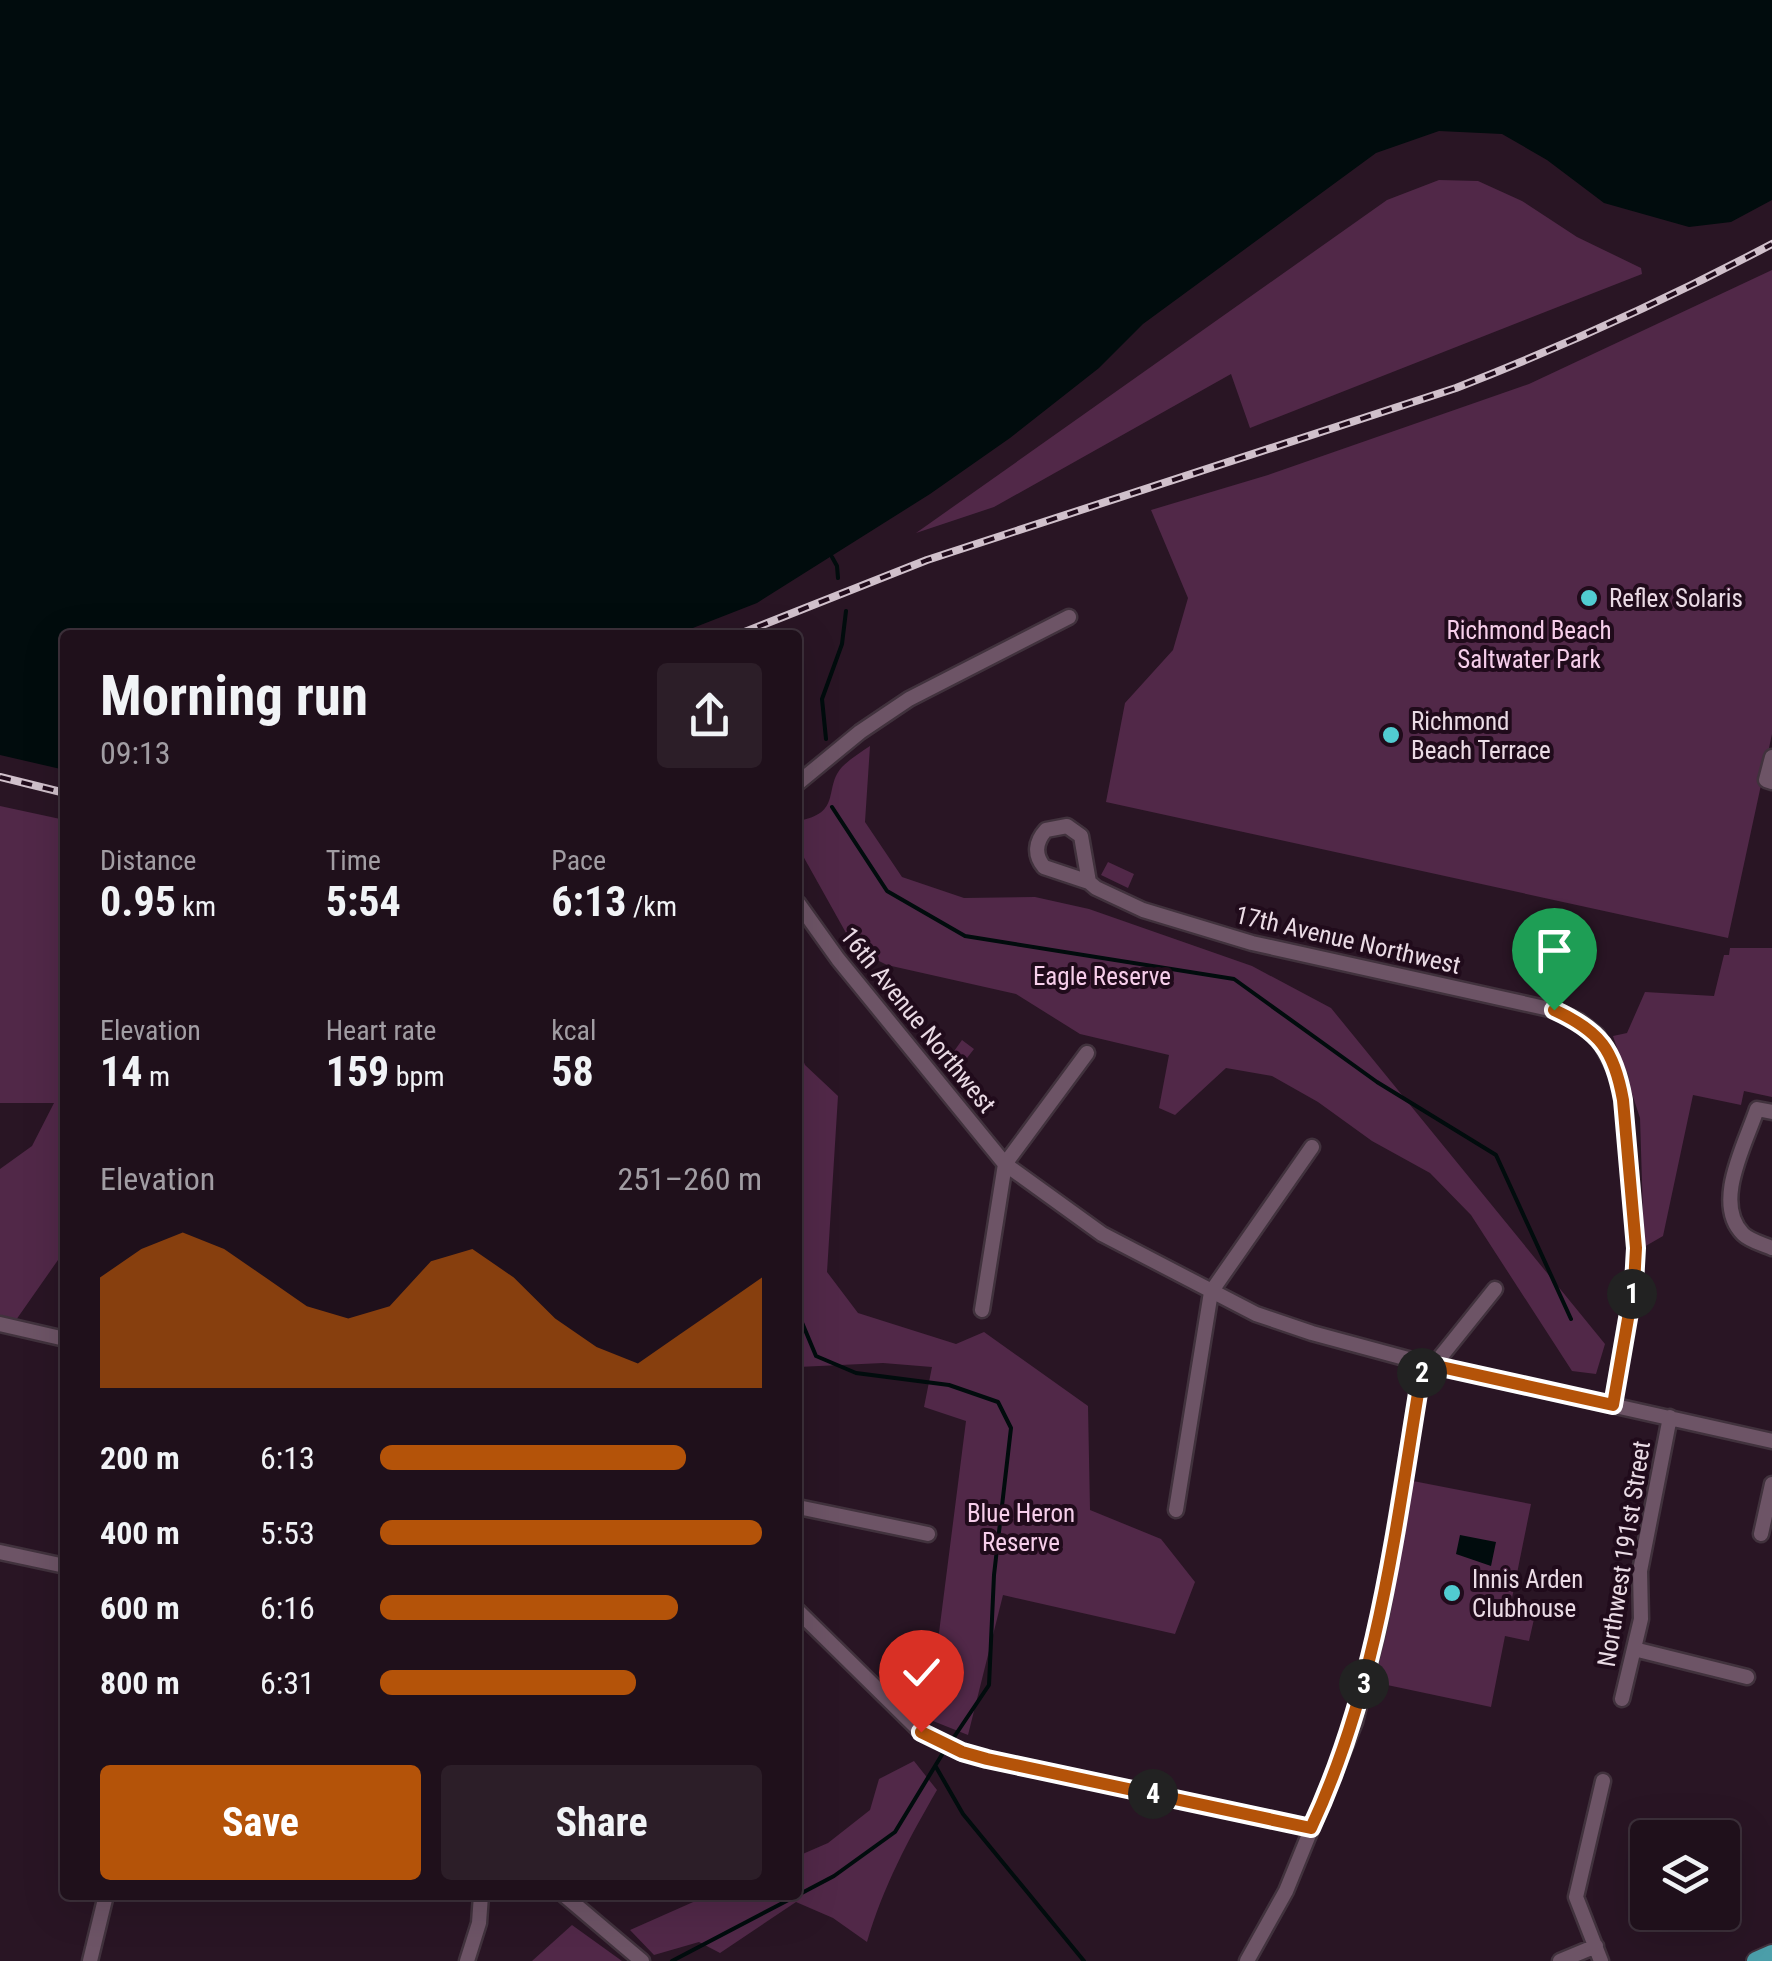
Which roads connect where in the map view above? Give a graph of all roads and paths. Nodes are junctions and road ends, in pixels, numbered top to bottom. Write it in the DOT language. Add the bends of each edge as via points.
graph roads {
  1 [pos="1069,617"];
  2 [pos="1772,758"];
  3 [pos="802,781"];
  4 [pos="1769,781"];
  5 [pos="1089,882"];
  6 [pos="802,909"];
  7 [pos="1087,1053"];
  8 [pos="1765,1111"];
  9 [pos="1312,1147"];
  10 [pos="1005,1164"];
  11 [pos="1772,1248"];
  12 [pos="1495,1289"];
  13 [pos="1211,1292"];
  14 [pos="982,1310"];
  15 [pos="5,1326"];
  16 [pos="60,1338"];
  17 [pos="0,1342"];
  18 [pos="1428,1364"];
  19 [pos="1613,1405"];
  20 [pos="1670,1417"];
  21 [pos="1772,1441"];
  22 [pos="1772,1484"];
  23 [pos="802,1508"];
  24 [pos="1176,1510"];
  25 [pos="928,1534"];
  26 [pos="1761,1534"];
  27 [pos="0,1552"];
  28 [pos="60,1565"];
  29 [pos="802,1615"];
  30 [pos="1634,1649"];
  31 [pos="1747,1677"];
  32 [pos="1622,1699"];
  33 [pos="1603,1781"];
  34 [pos="1311,1828"];
  35 [pos="105,1900"];
  36 [pos="481,1900"];
  37 [pos="570,1900"];
  38 [pos="1598,1954"];
  39 [pos="1772,1954"];
  40 [pos="90,1961"];
  41 [pos="466,1961"];
  42 [pos="642,1961"];
  43 [pos="1247,1961"];
  44 [pos="1560,1961"];
  45 [pos="1756,1961"];
  1 -- 3 [label="street" via="909,700"];
  2 -- 4 [label="street"];
  5 -- 5 [label="street, 17th Avenue Northwest" via="1081,836 1068,826 1046,830 1037,845 1044,867"];
  5 -- 19 [label="street, 17th Avenue Northwest" via="1143,910 1252,943 1554,1010 1598,1035 1619,1076 1635,1212 1634,1284"];
  6 -- 10 [label="street, 16th Avenue Northwest"];
  7 -- 10 [label="street"];
  8 -- 11 [label="street" via="1730,1197 1745,1236"];
  9 -- 13 [label="street"];
  10 -- 13 [label="street, 16th Avenue Northwest" via="1102,1234"];
  10 -- 14 [label="street"];
  12 -- 18 [label="street"];
  13 -- 18 [label="street, 16th Avenue Northwest" via="1312,1333"];
  13 -- 24 [label="street"];
  15 -- 16 [label="street"];
  15 -- 17 [label="street"];
  18 -- 19 [label="street, 16th Avenue Northwest"];
  18 -- 34 [label="street" via="1367,1675 1344,1753"];
  19 -- 20 [label="street, 16th Avenue Northwest"];
  20 -- 21 [label="street, 16th Avenue Northwest"];
  20 -- 30 [label="street, Northwest 191st Street" via="1640,1571"];
  22 -- 26 [label="street"];
  23 -- 25 [label="street"];
  27 -- 28 [label="street"];
  29 -- 34 [label="street" via="904,1718 940,1743 987,1759"];
  30 -- 31 [label="street"];
  30 -- 32 [label="street, Northwest 191st Street"];
  33 -- 38 [label="street" via="1576,1896"];
  34 -- 43 [label="street"];
  35 -- 40 [label="street"];
  36 -- 41 [label="street"];
  37 -- 42 [label="street"];
  38 -- 44 [label="street"];
  39 -- 45 [label="main road"];
}
